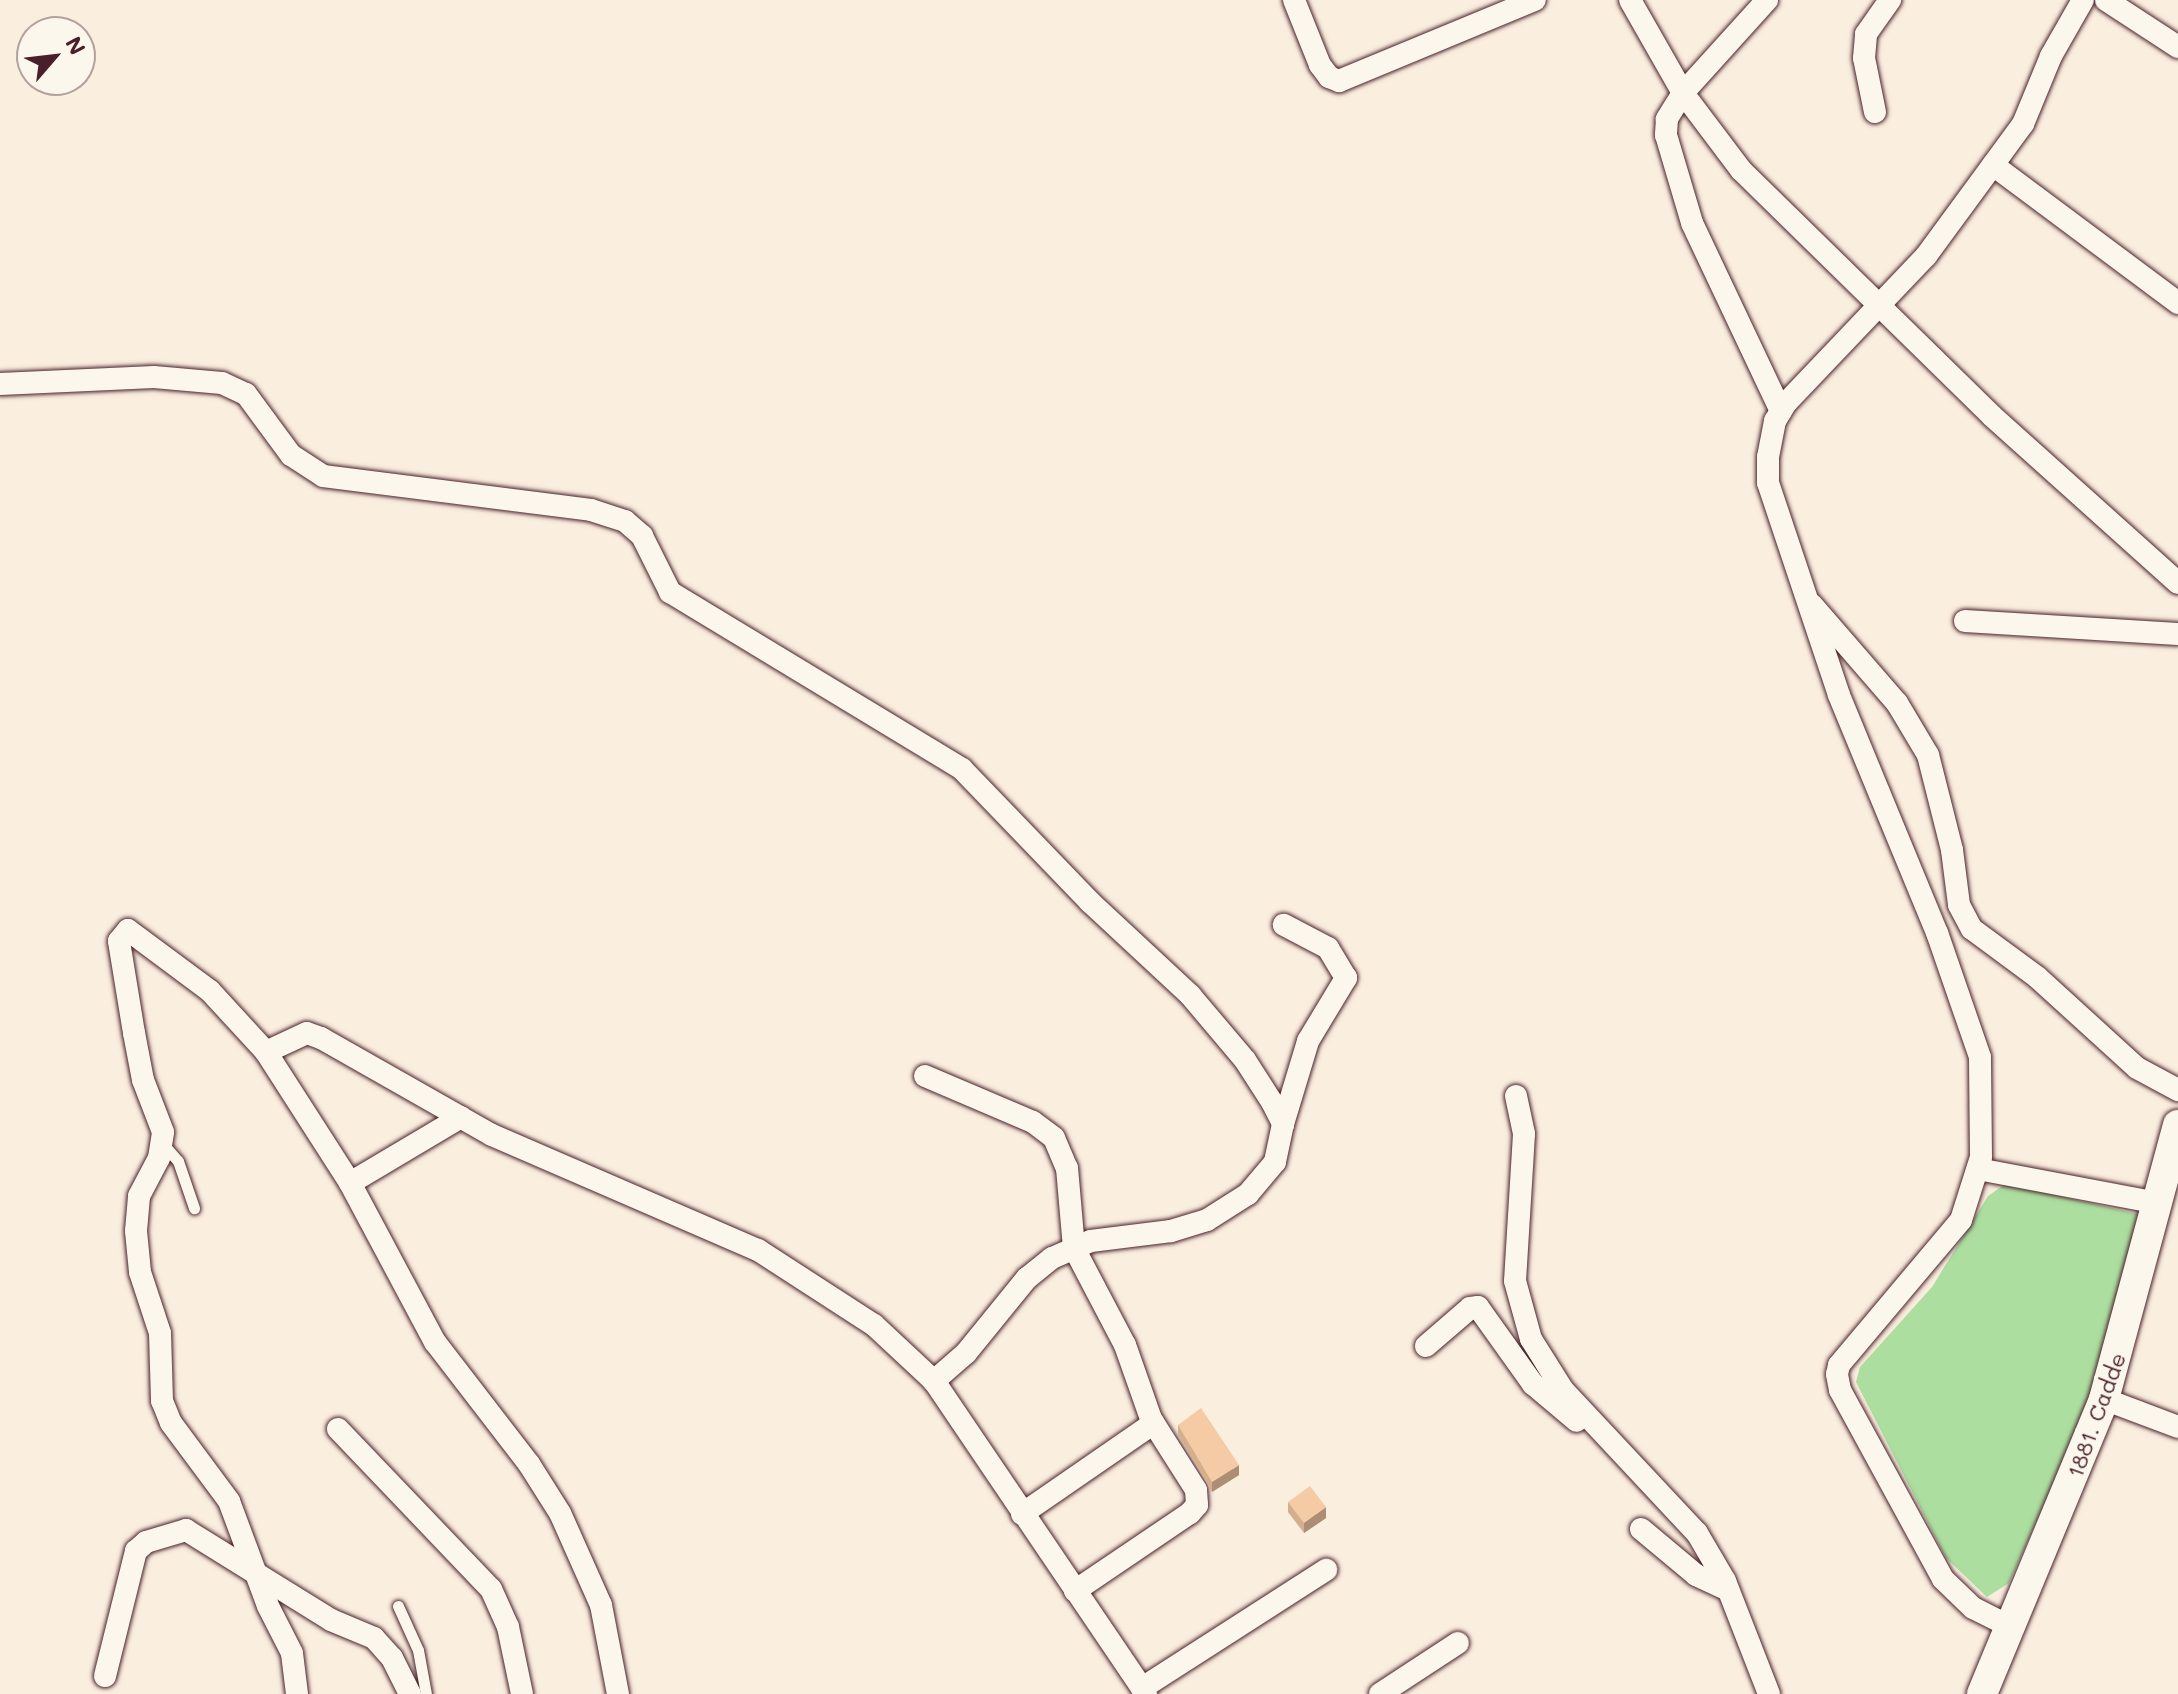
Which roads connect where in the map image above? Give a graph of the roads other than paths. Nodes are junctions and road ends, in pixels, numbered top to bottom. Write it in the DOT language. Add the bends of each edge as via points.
graph roads {
  1 [pos="1294,0"];
  2 [pos="1535,0"];
  3 [pos="1630,0"];
  4 [pos="1767,0"];
  5 [pos="1890,0"];
  6 [pos="2083,0"];
  7 [pos="2106,0"];
  8 [pos="2178,47"];
  9 [pos="1683,93"];
  10 [pos="1875,112"];
  11 [pos="1993,165"];
  12 [pos="2178,303"];
  13 [pos="1880,305"];
  14 [pos="0,384"];
  15 [pos="1781,411"];
  16 [pos="2178,583"];
  17 [pos="1810,604"];
  18 [pos="1965,621"];
  19 [pos="2178,634"];
  20 [pos="1965,919"];
  21 [pos="1284,925"];
  22 [pos="1937,933"];
  23 [pos="266,1052"];
  24 [pos="925,1076"];
  25 [pos="2178,1090"];
  26 [pos="1516,1096"];
  27 [pos="461,1117"];
  28 [pos="1283,1124"];
  29 [pos="2178,1125"];
  30 [pos="164,1145"];
  31 [pos="1978,1169"];
  32 [pos="350,1183"];
  33 [pos="2158,1203"];
  34 [pos="194,1208"];
  35 [pos="1074,1248"];
  36 [pos="1426,1346"];
  37 [pos="934,1381"];
  38 [pos="2104,1399"];
  39 [pos="1154,1423"];
  40 [pos="2178,1427"];
  41 [pos="1597,1428"];
  42 [pos="338,1429"];
  43 [pos="1022,1514"];
  44 [pos="1641,1529"];
  45 [pos="1326,1570"];
  46 [pos="259,1577"];
  47 [pos="1728,1590"];
  48 [pos="1075,1591"];
  49 [pos="398,1606"];
  50 [pos="2011,1627"];
  51 [pos="1458,1643"];
  52 [pos="105,1676"];
  53 [pos="1144,1691"];
  54 [pos="297,1694"];
  55 [pos="410,1694"];
  56 [pos="426,1694"];
  57 [pos="522,1694"];
  58 [pos="618,1694"];
  59 [pos="1380,1694"];
  60 [pos="1769,1694"];
  61 [pos="1982,1694"];
  1 -- 2 [label="street" via="1320,65 1339,81"];
  3 -- 9 [label="street"];
  4 -- 9 [label="street"];
  5 -- 10 [label="street" via="1866,34 1864,58"];
  6 -- 11 [label="street" via="2051,56 2023,124"];
  7 -- 8 [label="street"];
  9 -- 13 [label="street" via="1741,170"];
  9 -- 15 [label="street" via="1667,119 1666,135 1680,192"];
  11 -- 12 [label="street"];
  11 -- 13 [label="street" via="1926,256"];
  13 -- 15 [label="street"];
  13 -- 16 [label="street" via="1992,416"];
  14 -- 28 [label="street" via="154,377 222,383 246,394 291,455 323,476 591,510 625,521 642,536 670,592 962,769 1073,886 1190,995 1245,1060"];
  15 -- 17 [label="street" via="1770,441 1768,483"];
  17 -- 20 [label="street" via="1897,703 1928,755"];
  17 -- 22 [label="street" via="1839,695"];
  18 -- 19 [label="street"];
  20 -- 22 [label="street"];
  20 -- 25 [label="street" via="2137,1068"];
  21 -- 28 [label="street" via="1328,948 1346,978 1308,1041"];
  22 -- 31 [label="street" via="1980,1057 1983,1120"];
  23 -- 27 [label="street" via="307,1033"];
  23 -- 30 [label="street" via="210,991 137,933 121,933 143,1080"];
  23 -- 32 [label="street"];
  24 -- 35 [label="street" via="1033,1122 1054,1138 1067,1168"];
  26 -- 41 [label="street" via="1524,1134 1514,1255 1520,1305 1549,1371"];
  27 -- 32 [label="street"];
  27 -- 37 [label="street" via="758,1250 874,1325"];
  28 -- 35 [label="street" via="1275,1162 1248,1194 1224,1211 1189,1227"];
  29 -- 33 [label="street, 1881. Cadde"];
  30 -- 34 [label="lane" via="178,1161"];
  30 -- 46 [label="street" via="139,1196 136,1231 140,1272 160,1333 162,1401 171,1423 229,1501"];
  31 -- 33 [label="street"];
  31 -- 50 [label="street" via="1961,1220 1837,1374 1840,1390 1943,1579 1973,1608"];
  32 -- 58 [label="street" via="435,1342 560,1513 601,1605"];
  33 -- 38 [label="street, 1881. Cadde"];
  35 -- 37 [label="street" via="1027,1278 966,1353"];
  35 -- 39 [label="street" via="1125,1345"];
  36 -- 41 [label="street" via="1478,1307 1533,1384 1569,1416"];
  37 -- 43 [label="street"];
  38 -- 40 [label="street"];
  38 -- 50 [label="street, 1881. Cadde"];
  39 -- 43 [label="street"];
  39 -- 48 [label="street" via="1196,1490 1197,1505"];
  41 -- 47 [label="street" via="1697,1533"];
  42 -- 57 [label="street" via="491,1589 508,1627"];
  43 -- 48 [label="street"];
  44 -- 47 [label="street" via="1696,1575"];
  45 -- 53 [label="street"];
  46 -- 52 [label="street" via="197,1532 186,1530 146,1542 127,1571"];
  46 -- 54 [label="street" via="292,1653"];
  46 -- 55 [label="street" via="374,1638 392,1658"];
  47 -- 60 [label="street"];
  48 -- 53 [label="street"];
  49 -- 56 [label="lane" via="418,1650"];
  50 -- 61 [label="street, 1881. Cadde"];
  51 -- 59 [label="street"];
}
